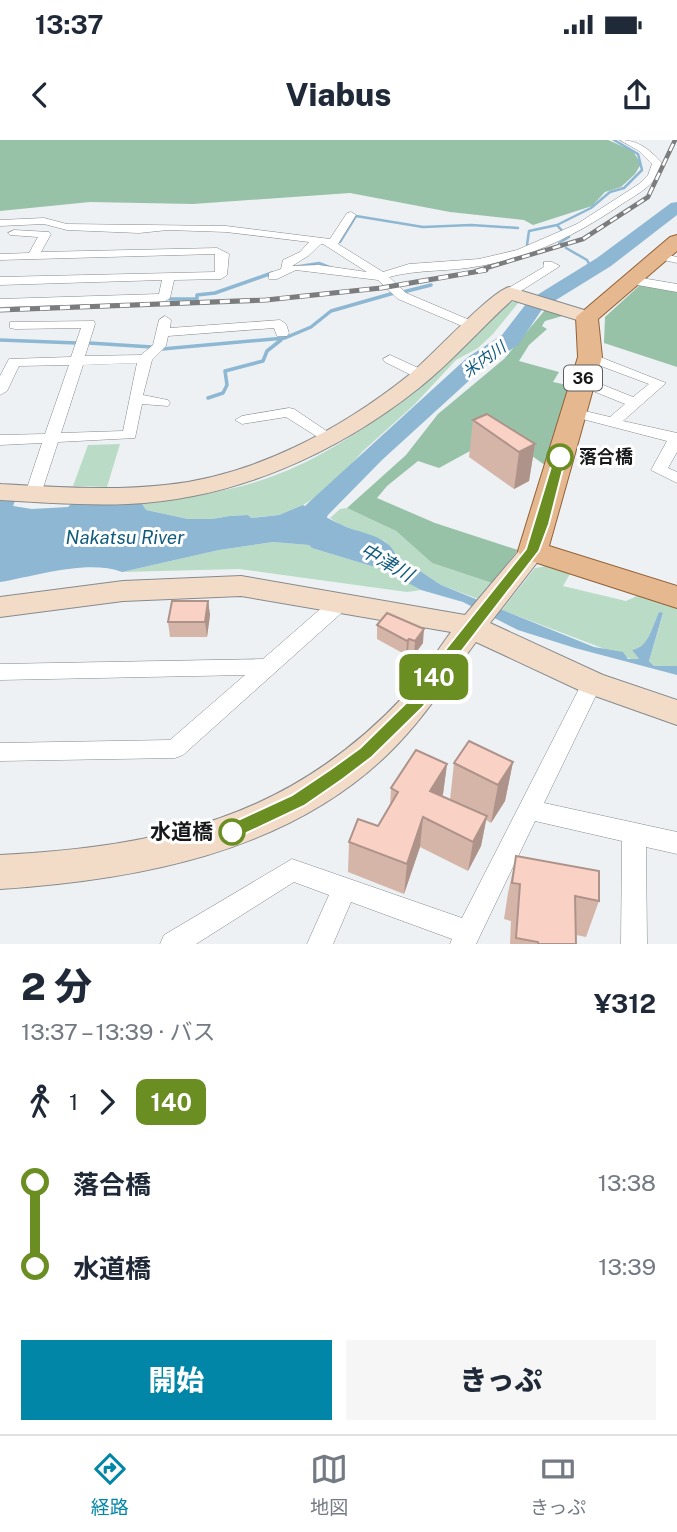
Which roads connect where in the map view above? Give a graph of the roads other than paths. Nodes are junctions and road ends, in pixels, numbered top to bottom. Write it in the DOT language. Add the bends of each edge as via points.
graph roads {
  1 [pos="625,140"];
  2 [pos="351,215"];
  3 [pos="0,223"];
  4 [pos="13,223"];
  5 [pos="95,225"];
  6 [pos="179,228"];
  7 [pos="318,240"];
  8 [pos="332,244"];
  9 [pos="673,248"];
  10 [pos="172,251"];
  11 [pos="88,254"];
  12 [pos="33,256"];
  13 [pos="0,257"];
  14 [pos="548,264"];
  15 [pos="295,269"];
  16 [pos="169,276"];
  17 [pos="273,276"];
  18 [pos="381,276"];
  19 [pos="78,278"];
  20 [pos="3,280"];
  21 [pos="631,280"];
  22 [pos="307,285"];
  23 [pos="677,288"];
  24 [pos="0,294"];
  25 [pos="514,295"];
  26 [pos="0,303"];
  27 [pos="577,313"];
  28 [pos="15,325"];
  29 [pos="474,327"];
  30 [pos="282,333"];
  31 [pos="590,357"];
  32 [pos="145,359"];
  33 [pos="390,359"];
  34 [pos="78,361"];
  35 [pos="422,375"];
  36 [pos="598,388"];
  37 [pos="0,391"];
  38 [pos="135,398"];
  39 [pos="163,403"];
  40 [pos="634,403"];
  41 [pos="572,412"];
  42 [pos="242,420"];
  43 [pos="614,421"];
  44 [pos="51,438"];
  45 [pos="329,438"];
  46 [pos="677,439"];
  47 [pos="0,440"];
  48 [pos="677,478"];
  49 [pos="0,492"];
  50 [pos="33,494"];
  51 [pos="533,551"];
  52 [pos="677,597"];
  53 [pos="340,603"];
  54 [pos="0,607"];
  55 [pos="478,619"];
  56 [pos="267,667"];
  57 [pos="0,672"];
  58 [pos="592,684"];
  59 [pos="677,713"];
  60 [pos="0,752"];
  61 [pos="530,810"];
  62 [pos="634,834"];
  63 [pos="677,843"];
  64 [pos="0,872"];
  65 [pos="344,889"];
  66 [pos="465,938"];
  67 [pos="173,944"];
  68 [pos="320,944"];
  69 [pos="634,944"];
  1 -- 18 [label="street" via="651,155 657,172 570,234 488,262 411,268"];
  2 -- 8 [label="street"];
  3 -- 4 [label="street"];
  4 -- 5 [label="street"];
  4 -- 12 [label="street" via="9,233 45,234"];
  5 -- 6 [label="street"];
  5 -- 11 [label="street"];
  6 -- 7 [label="street" via="235,225"];
  6 -- 10 [label="street"];
  7 -- 8 [label="street"];
  7 -- 15 [label="street" via="287,262 286,267"];
  8 -- 18 [label="street"];
  9 -- 21 [label="main road"];
  10 -- 11 [label="street"];
  10 -- 16 [label="street" via="217,251 223,254 221,275"];
  11 -- 12 [label="street"];
  11 -- 19 [label="street"];
  12 -- 13 [label="street"];
  14 -- 25 [label="street" via="554,266"];
  15 -- 17 [label="street"];
  15 -- 18 [label="street" via="317,267 347,275"];
  15 -- 22 [label="street"];
  16 -- 19 [label="street"];
  16 -- 26 [label="street" via="164,298"];
  18 -- 29 [label="street" via="402,296"];
  19 -- 20 [label="street"];
  20 -- 24 [label="street"];
  21 -- 23 [label="street"];
  21 -- 27 [label="main road"];
  25 -- 27 [label="street"];
  25 -- 29 [label="street"];
  27 -- 31 [label="main road, 36"];
  28 -- 34 [label="street" via="89,324"];
  29 -- 35 [label="street"];
  30 -- 32 [label="street" via="280,324 163,326 159,346"];
  31 -- 40 [label="street" via="659,383"];
  31 -- 41 [label="main road, 36"];
  32 -- 34 [label="street"];
  32 -- 38 [label="street"];
  33 -- 35 [label="street"];
  34 -- 37 [label="street" via="14,362"];
  34 -- 44 [label="street"];
  35 -- 45 [label="street" via="358,423"];
  36 -- 40 [label="street"];
  38 -- 39 [label="street"];
  38 -- 44 [label="street" via="130,436"];
  40 -- 43 [label="street"];
  41 -- 43 [label="street"];
  41 -- 51 [label="main road, 36"];
  42 -- 45 [label="street" via="289,412"];
  43 -- 46 [label="street"];
  44 -- 47 [label="street"];
  44 -- 50 [label="street"];
  45 -- 50 [label="street" via="266,469 202,487 128,496"];
  46 -- 48 [label="street" via="659,470"];
  49 -- 50 [label="street"];
  51 -- 52 [label="main road"];
  51 -- 55 [label="street"];
  53 -- 54 [label="street" via="241,586 123,591"];
  53 -- 55 [label="street"];
  53 -- 56 [label="street"];
  55 -- 58 [label="street"];
  55 -- 64 [label="street" via="394,727 298,801 210,841 157,855 51,870"];
  56 -- 57 [label="street"];
  56 -- 60 [label="street" via="175,749"];
  58 -- 59 [label="street"];
  58 -- 61 [label="street"];
  61 -- 62 [label="street"];
  61 -- 66 [label="street"];
  62 -- 63 [label="street"];
  62 -- 69 [label="street"];
  65 -- 66 [label="street"];
  65 -- 67 [label="street" via="292,870"];
  65 -- 68 [label="street"];
}
